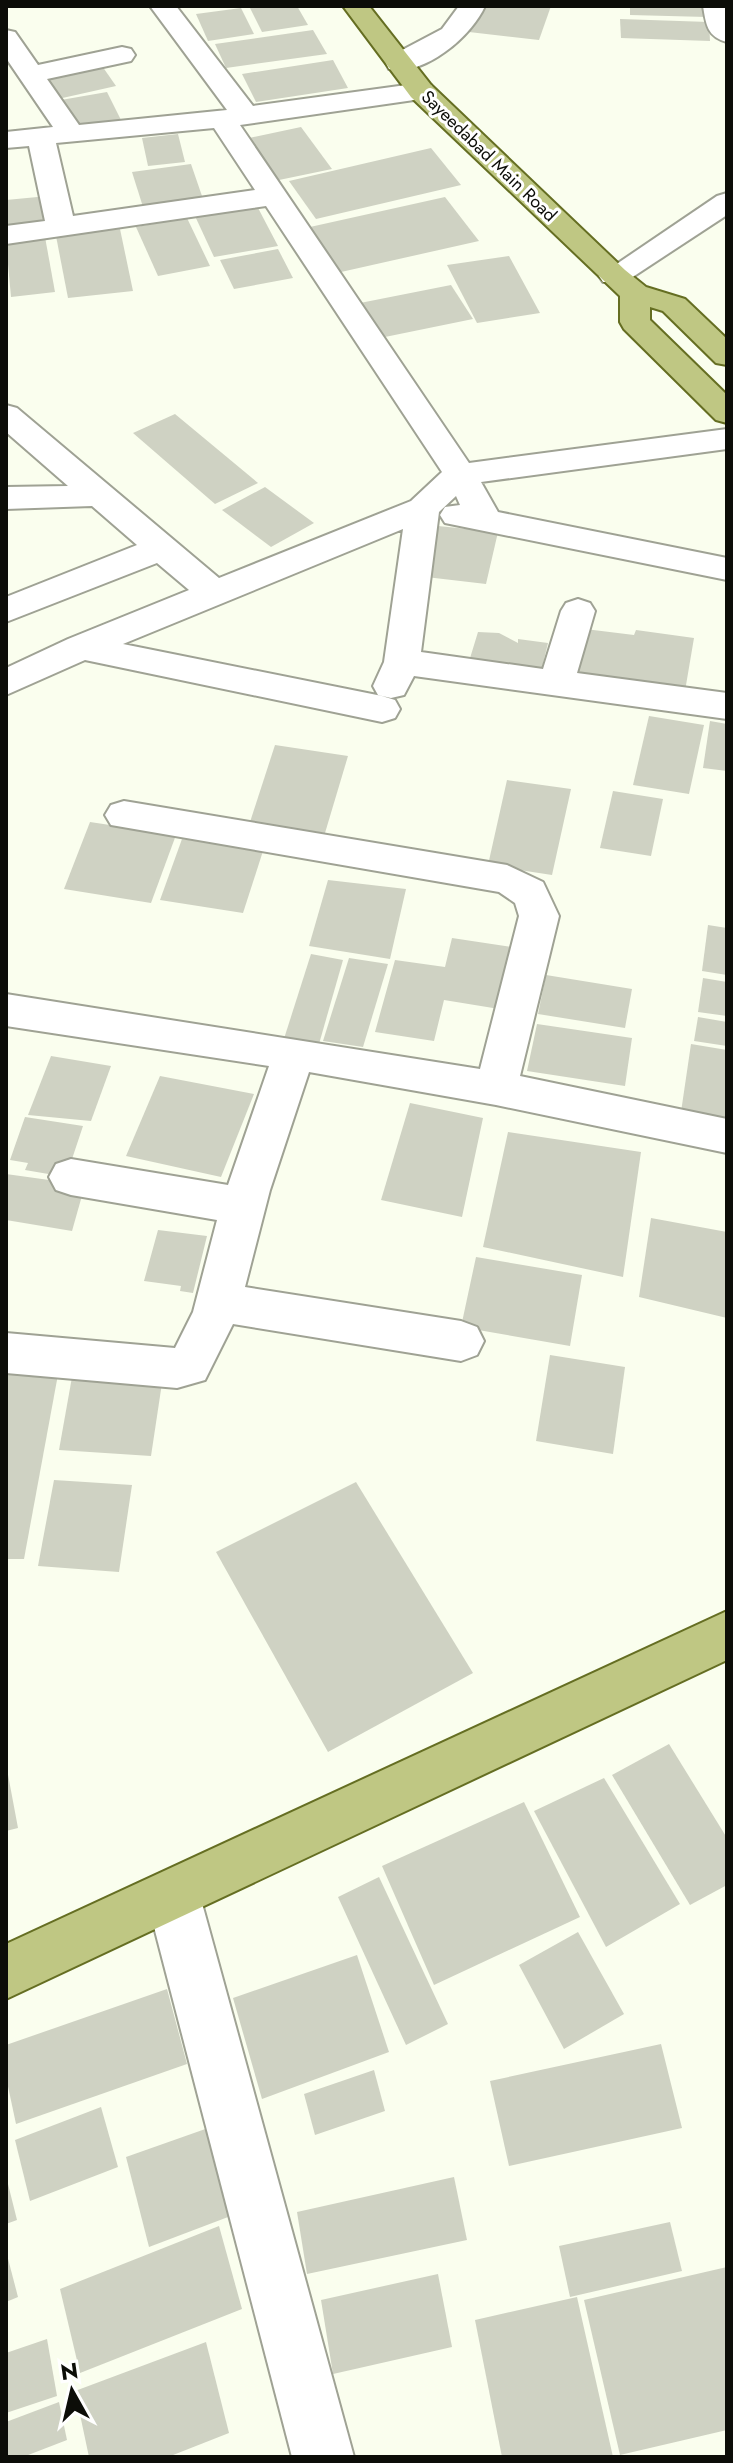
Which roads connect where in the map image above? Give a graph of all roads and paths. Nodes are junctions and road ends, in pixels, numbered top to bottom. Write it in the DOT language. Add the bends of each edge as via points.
graph roads {
  1 [pos="163,6"];
  2 [pos="356,6"];
  3 [pos="472,6"];
  4 [pos="716,6"];
  5 [pos="727,34"];
  6 [pos="6,38"];
  7 [pos="122,55"];
  8 [pos="399,63"];
  9 [pos="31,74"];
  10 [pos="421,91"];
  11 [pos="233,117"];
  12 [pos="72,135"];
  13 [pos="41,137"];
  14 [pos="6,140"];
  15 [pos="274,196"];
  16 [pos="727,202"];
  17 [pos="61,228"];
  18 [pos="6,235"];
  19 [pos="624,284"];
  20 [pos="727,356"];
  21 [pos="727,413"];
  22 [pos="6,415"];
  23 [pos="727,439"];
  24 [pos="460,474"];
  25 [pos="102,495"];
  26 [pos="6,498"];
  27 [pos="423,509"];
  28 [pos="486,521"];
  29 [pos="163,548"];
  30 [pos="727,569"];
  31 [pos="214,593"];
  32 [pos="6,610"];
  33 [pos="578,611"];
  34 [pos="81,647"];
  35 [pos="402,662"];
  36 [pos="556,685"];
  37 [pos="9,687"];
  38 [pos="727,706"];
  39 [pos="124,815"];
  40 [pos="6,1010"];
  41 [pos="294,1053"];
  42 [pos="496,1088"];
  43 [pos="727,1136"];
  44 [pos="71,1177"];
  45 [pos="243,1206"];
  46 [pos="217,1302"];
  47 [pos="461,1341"];
  48 [pos="6,1353"];
  49 [pos="727,1635"];
  50 [pos="173,1896"];
  51 [pos="6,1972"];
  52 [pos="323,2457"];
  1 -- 11 [label="street"];
  2 -- 8 [label="main road, Sayeedabad Main Road"];
  3 -- 8 [label="street" via="455,36"];
  4 -- 5 [label="street" via="720,29"];
  6 -- 9 [label="street"];
  7 -- 9 [label="street"];
  8 -- 10 [label="main road, Sayeedabad Main Road"];
  9 -- 12 [label="street"];
  10 -- 11 [label="street"];
  10 -- 19 [label="main road, Sayeedabad Main Road"];
  11 -- 12 [label="street"];
  11 -- 15 [label="street"];
  12 -- 13 [label="street"];
  13 -- 14 [label="street"];
  13 -- 17 [label="street"];
  15 -- 17 [label="street"];
  15 -- 24 [label="street"];
  16 -- 19 [label="street"];
  17 -- 18 [label="street"];
  19 -- 20 [label="main road, Sayeedabad Main Road" via="674,305"];
  19 -- 21 [label="main road" via="635,322"];
  22 -- 25 [label="street"];
  23 -- 24 [label="street"];
  24 -- 27 [label="street"];
  24 -- 28 [label="street"];
  25 -- 26 [label="street"];
  25 -- 29 [label="street"];
  27 -- 28 [label="street"];
  27 -- 31 [label="street"];
  27 -- 35 [label="street"];
  28 -- 30 [label="street"];
  29 -- 31 [label="street"];
  29 -- 32 [label="street"];
  31 -- 34 [label="street"];
  33 -- 36 [label="street"];
  34 -- 35 [label="street" via="378,721"];
  34 -- 37 [label="street"];
  35 -- 36 [label="street"];
  36 -- 38 [label="street"];
  39 -- 42 [label="street" via="507,879 527,889 539,916"];
  40 -- 41 [label="street"];
  41 -- 42 [label="street"];
  41 -- 45 [label="street"];
  42 -- 43 [label="street"];
  44 -- 45 [label="street"];
  45 -- 46 [label="street"];
  46 -- 47 [label="street"];
  46 -- 48 [label="street" via="189,1366"];
  49 -- 50 [label="main road"];
  50 -- 51 [label="main road"];
  50 -- 52 [label="street"];
}
